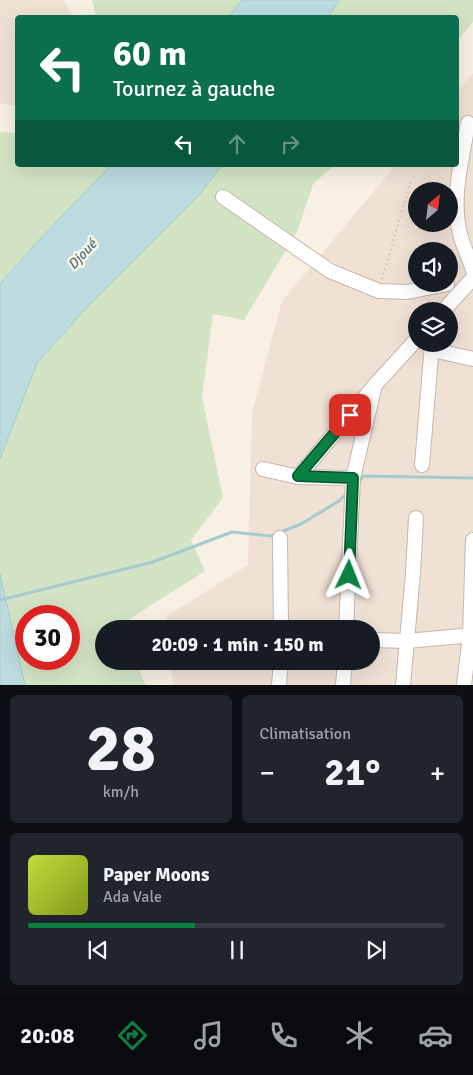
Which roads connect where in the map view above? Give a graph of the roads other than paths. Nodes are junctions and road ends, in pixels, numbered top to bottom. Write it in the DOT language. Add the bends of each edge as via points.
graph roads {
  1 [pos="468,123"];
  2 [pos="223,197"];
  3 [pos="473,270"];
  4 [pos="473,277"];
  5 [pos="458,281"];
  6 [pos="408,292"];
  7 [pos="451,302"];
  8 [pos="408,349"];
  9 [pos="432,352"];
  10 [pos="449,352"];
  11 [pos="473,359"];
  12 [pos="375,384"];
  13 [pos="422,465"];
  14 [pos="263,469"];
  15 [pos="298,476"];
  16 [pos="353,478"];
  17 [pos="416,518"];
  18 [pos="280,538"];
  19 [pos="473,540"];
  20 [pos="281,620"];
  21 [pos="346,620"];
  22 [pos="472,635"];
  23 [pos="380,640"];
  24 [pos="406,640"];
  25 [pos="280,670"];
  26 [pos="345,670"];
  27 [pos="279,685"];
  28 [pos="344,685"];
  29 [pos="403,685"];
  30 [pos="464,685"];
  1 -- 3 [label="street" via="458,187 458,210 460,233"];
  2 -- 6 [label="street" via="330,271 379,291"];
  4 -- 5 [label="street"];
  4 -- 7 [label="street"];
  8 -- 12 [label="street"];
  9 -- 13 [label="street"];
  10 -- 11 [label="street"];
  12 -- 15 [label="street"];
  12 -- 16 [label="street"];
  14 -- 15 [label="street"];
  15 -- 16 [label="street"];
  16 -- 21 [label="street"];
  17 -- 24 [label="street"];
  18 -- 20 [label="street"];
  19 -- 22 [label="street"];
  22 -- 24 [label="street"];
  22 -- 30 [label="street"];
  23 -- 24 [label="street"];
  24 -- 29 [label="street"];
  25 -- 27 [label="street"];
  26 -- 28 [label="street"];
}
